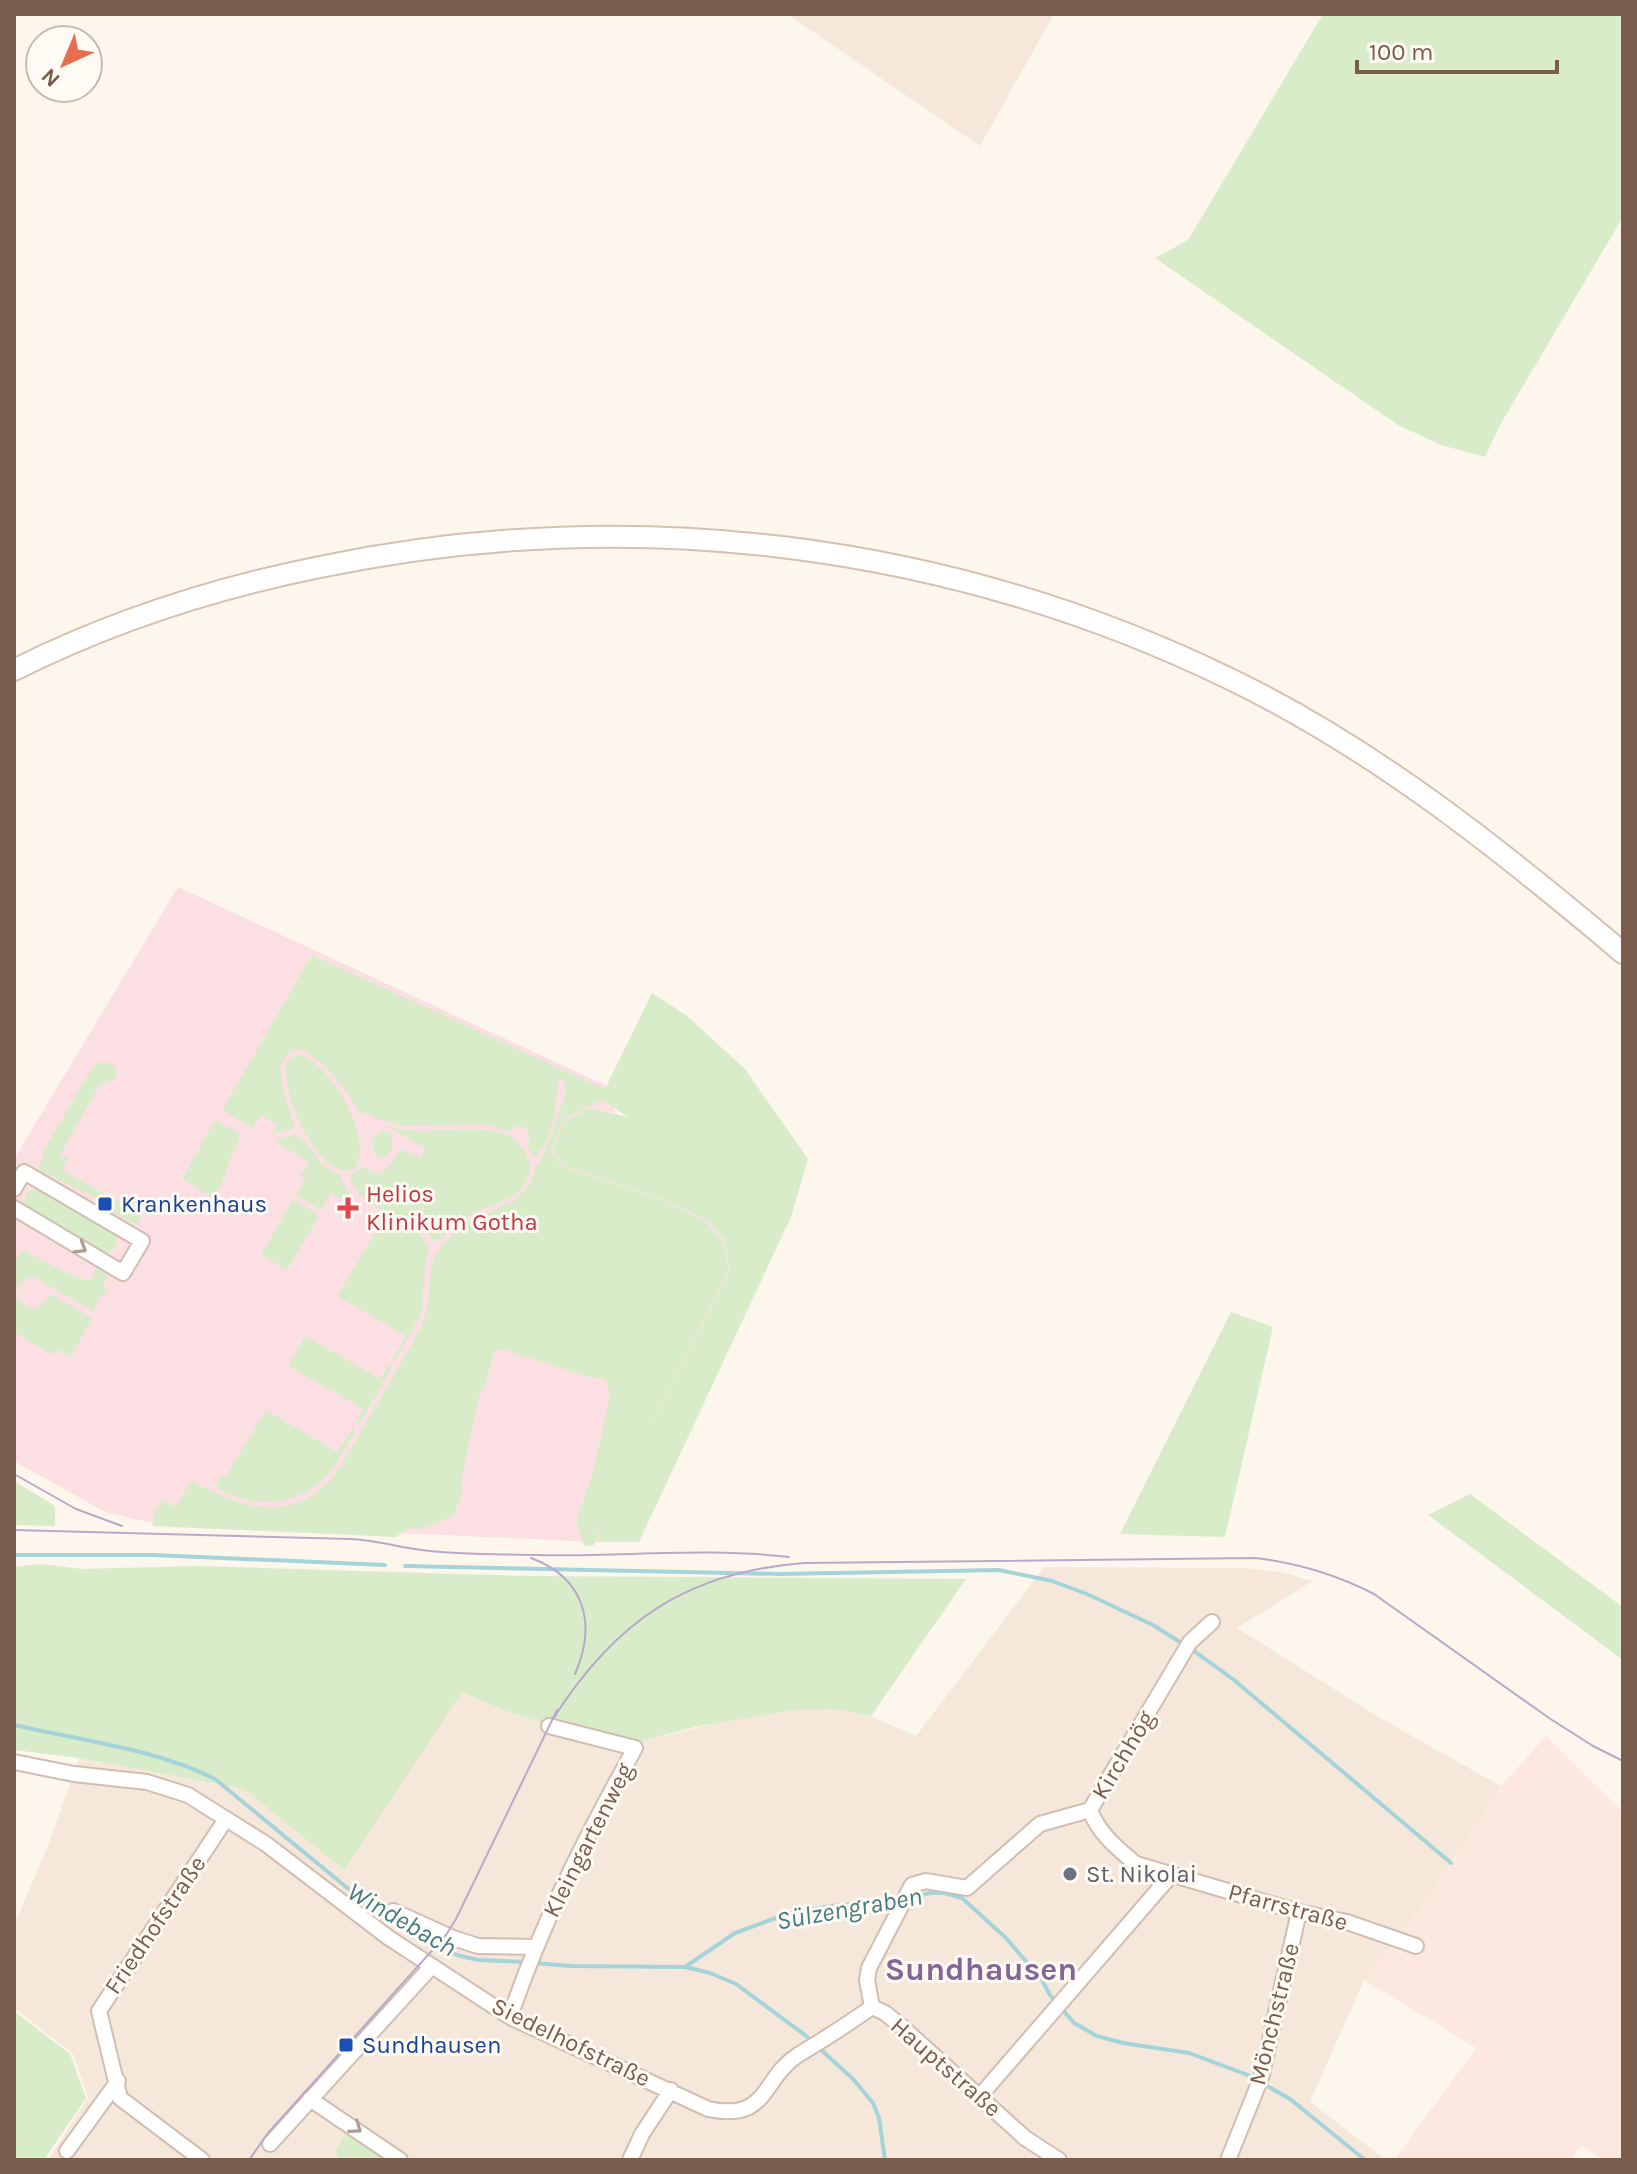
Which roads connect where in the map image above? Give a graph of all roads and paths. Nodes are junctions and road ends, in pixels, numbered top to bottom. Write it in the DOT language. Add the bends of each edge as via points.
graph roads {
  1 [pos="14,670"];
  2 [pos="1623,953"];
  3 [pos="14,1189"];
  4 [pos="14,1208"];
  5 [pos="1212,1622"];
  6 [pos="549,1726"];
  7 [pos="14,1762"];
  8 [pos="1090,1810"];
  9 [pos="226,1819"];
  10 [pos="1172,1874"];
  11 [pos="393,1911"];
  12 [pos="1299,1912"];
  13 [pos="1416,1946"];
  14 [pos="531,1957"];
  15 [pos="432,1966"];
  16 [pos="872,2007"];
  17 [pos="510,2017"];
  18 [pos="118,2081"];
  19 [pos="671,2090"];
  20 [pos="980,2096"];
  21 [pos="310,2099"];
  22 [pos="270,2144"];
  23 [pos="67,2151"];
  24 [pos="202,2160"];
  25 [pos="400,2160"];
  26 [pos="630,2160"];
  27 [pos="1059,2160"];
  28 [pos="1228,2160"];
  1 -- 2 [label="main road" via="90,636 220,590 362,558 453,545 536,537 652,536 861,558 1004,591 1159,645 1234,681 1397,776"];
  4 -- 3 [label="street, one-way" via="123,1273 142,1241 24,1172"];
  5 -- 8 [label="street, Kirchhög" via="1186,1648"];
  6 -- 14 [label="street, Kleingartenweg" via="635,1748"];
  7 -- 9 [label="street, Siedelhofstraße" via="147,1782 188,1795"];
  8 -- 10 [label="street, Pfarrstraße" via="1096,1825 1136,1864"];
  8 -- 16 [label="street, Kirchhög" via="1040,1824 967,1888 926,1881 912,1885 869,1968"];
  9 -- 15 [label="street, Siedelhofstraße"];
  9 -- 18 [label="street, Friedhofstraße" via="99,2011"];
  10 -- 12 [label="street, Pfarrstraße"];
  10 -- 20 [label="street"];
  11 -- 14 [label="street" via="453,1938"];
  12 -- 13 [label="street, Pfarrstraße"];
  12 -- 28 [label="street, Mönchstraße" via="1260,2081"];
  14 -- 17 [label="street, Kleingartenweg"];
  15 -- 17 [label="street, Siedelhofstraße"];
  15 -- 21 [label="street"];
  16 -- 19 [label="street, Hauptstraße" via="791,2061 760,2100 746,2108 708,2109"];
  16 -- 20 [label="street, Hauptstraße"];
  17 -- 19 [label="street, Siedelhofstraße"];
  18 -- 23 [label="street"];
  18 -- 24 [label="street, Friedhofstraße" via="120,2098"];
  19 -- 26 [label="street"];
  20 -- 27 [label="street, Hauptstraße" via="1025,2138"];
  21 -- 22 [label="street"];
  21 -- 25 [label="street, one-way"];
}
